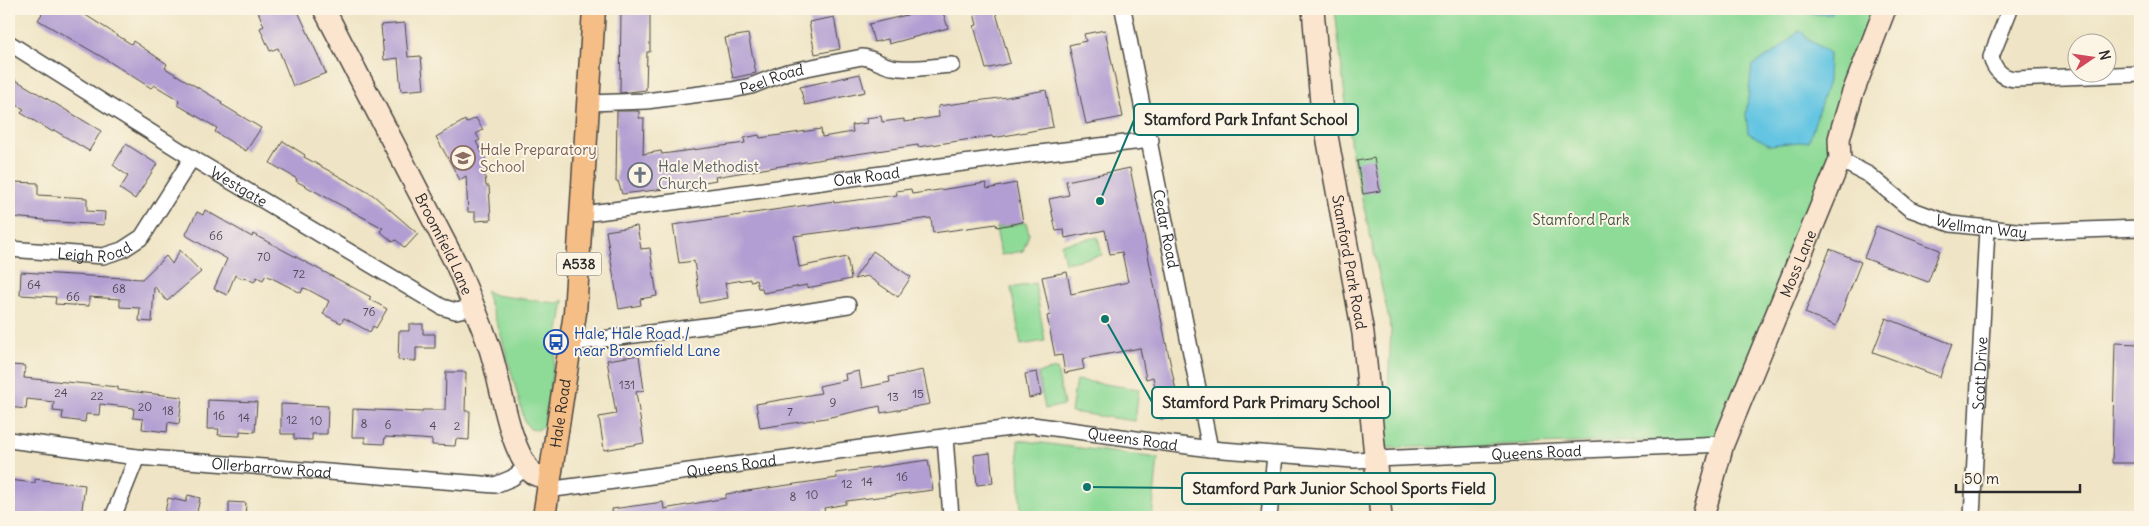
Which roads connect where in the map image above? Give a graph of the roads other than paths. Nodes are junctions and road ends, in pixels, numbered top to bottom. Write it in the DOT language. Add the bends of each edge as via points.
graph roads {
  1 [pos="324,9"];
  2 [pos="594,9"];
  3 [pos="1123,9"];
  4 [pos="1313,9"];
  5 [pos="1885,9"];
  6 [pos="2010,9"];
  7 [pos="9,43"];
  8 [pos="952,65"];
  9 [pos="2140,74"];
  10 [pos="589,103"];
  11 [pos="1151,140"];
  12 [pos="192,158"];
  13 [pos="1840,160"];
  14 [pos="583,214"];
  15 [pos="2140,228"];
  16 [pos="1987,229"];
  17 [pos="9,250"];
  18 [pos="848,305"];
  19 [pos="475,307"];
  20 [pos="571,343"];
  21 [pos="944,437"];
  22 [pos="9,440"];
  23 [pos="1723,444"];
  24 [pos="1210,449"];
  25 [pos="1275,455"];
  26 [pos="137,457"];
  27 [pos="1375,459"];
  28 [pos="528,466"];
  29 [pos="548,484"];
  30 [pos="113,517"];
  31 [pos="544,517"];
  32 [pos="951,517"];
  33 [pos="1269,517"];
  34 [pos="1381,517"];
  35 [pos="1703,517"];
  36 [pos="1972,517"];
  1 -- 19 [label="street, Broomfield Lane"];
  2 -- 10 [label="main road, Hale Road / A538"];
  3 -- 11 [label="street, Cedar Road"];
  4 -- 27 [label="street, Stamford Park Road" via="1321,103 1363,332"];
  5 -- 13 [label="street, Moss Lane" via="1840,134"];
  6 -- 9 [label="street" via="1992,57 2003,76 2015,79"];
  7 -- 12 [label="street, Westgate"];
  8 -- 10 [label="street, Peel Road" via="902,69 862,57 787,72 732,90 646,101"];
  10 -- 14 [label="main road, Hale Road / A538"];
  11 -- 14 [label="street, Oak Road"];
  11 -- 24 [label="street, Cedar Road"];
  12 -- 17 [label="street, Leigh Road" via="142,237 122,250 103,256"];
  12 -- 19 [label="street, Westgate" via="450,311"];
  13 -- 16 [label="street, Wellman Way" via="1869,175 1917,213 1951,224"];
  13 -- 23 [label="street, Moss Lane"];
  14 -- 20 [label="main road, Hale Road / A538"];
  15 -- 16 [label="street, Wellman Way" via="2025,232"];
  16 -- 36 [label="street, Scott Drive"];
  18 -- 20 [label="street"];
  19 -- 28 [label="street, Broomfield Lane" via="513,434"];
  20 -- 29 [label="main road, Hale Road / A538"];
  21 -- 24 [label="street, Queens Road" via="1032,425"];
  21 -- 29 [label="street, Queens Road"];
  21 -- 32 [label="street"];
  22 -- 26 [label="street, Ollerbarrow Road"];
  23 -- 27 [label="street, Queens Road"];
  23 -- 35 [label="street, Moss Lane"];
  24 -- 25 [label="street, Queens Road"];
  25 -- 27 [label="street, Queens Road"];
  25 -- 33 [label="street"];
  26 -- 28 [label="street, Ollerbarrow Road" via="495,485"];
  26 -- 30 [label="street"];
  27 -- 34 [label="street, Stamford Park Road"];
  28 -- 29 [label="street" via="532,473"];
  29 -- 31 [label="main road, Hale Road / A538"];
}
